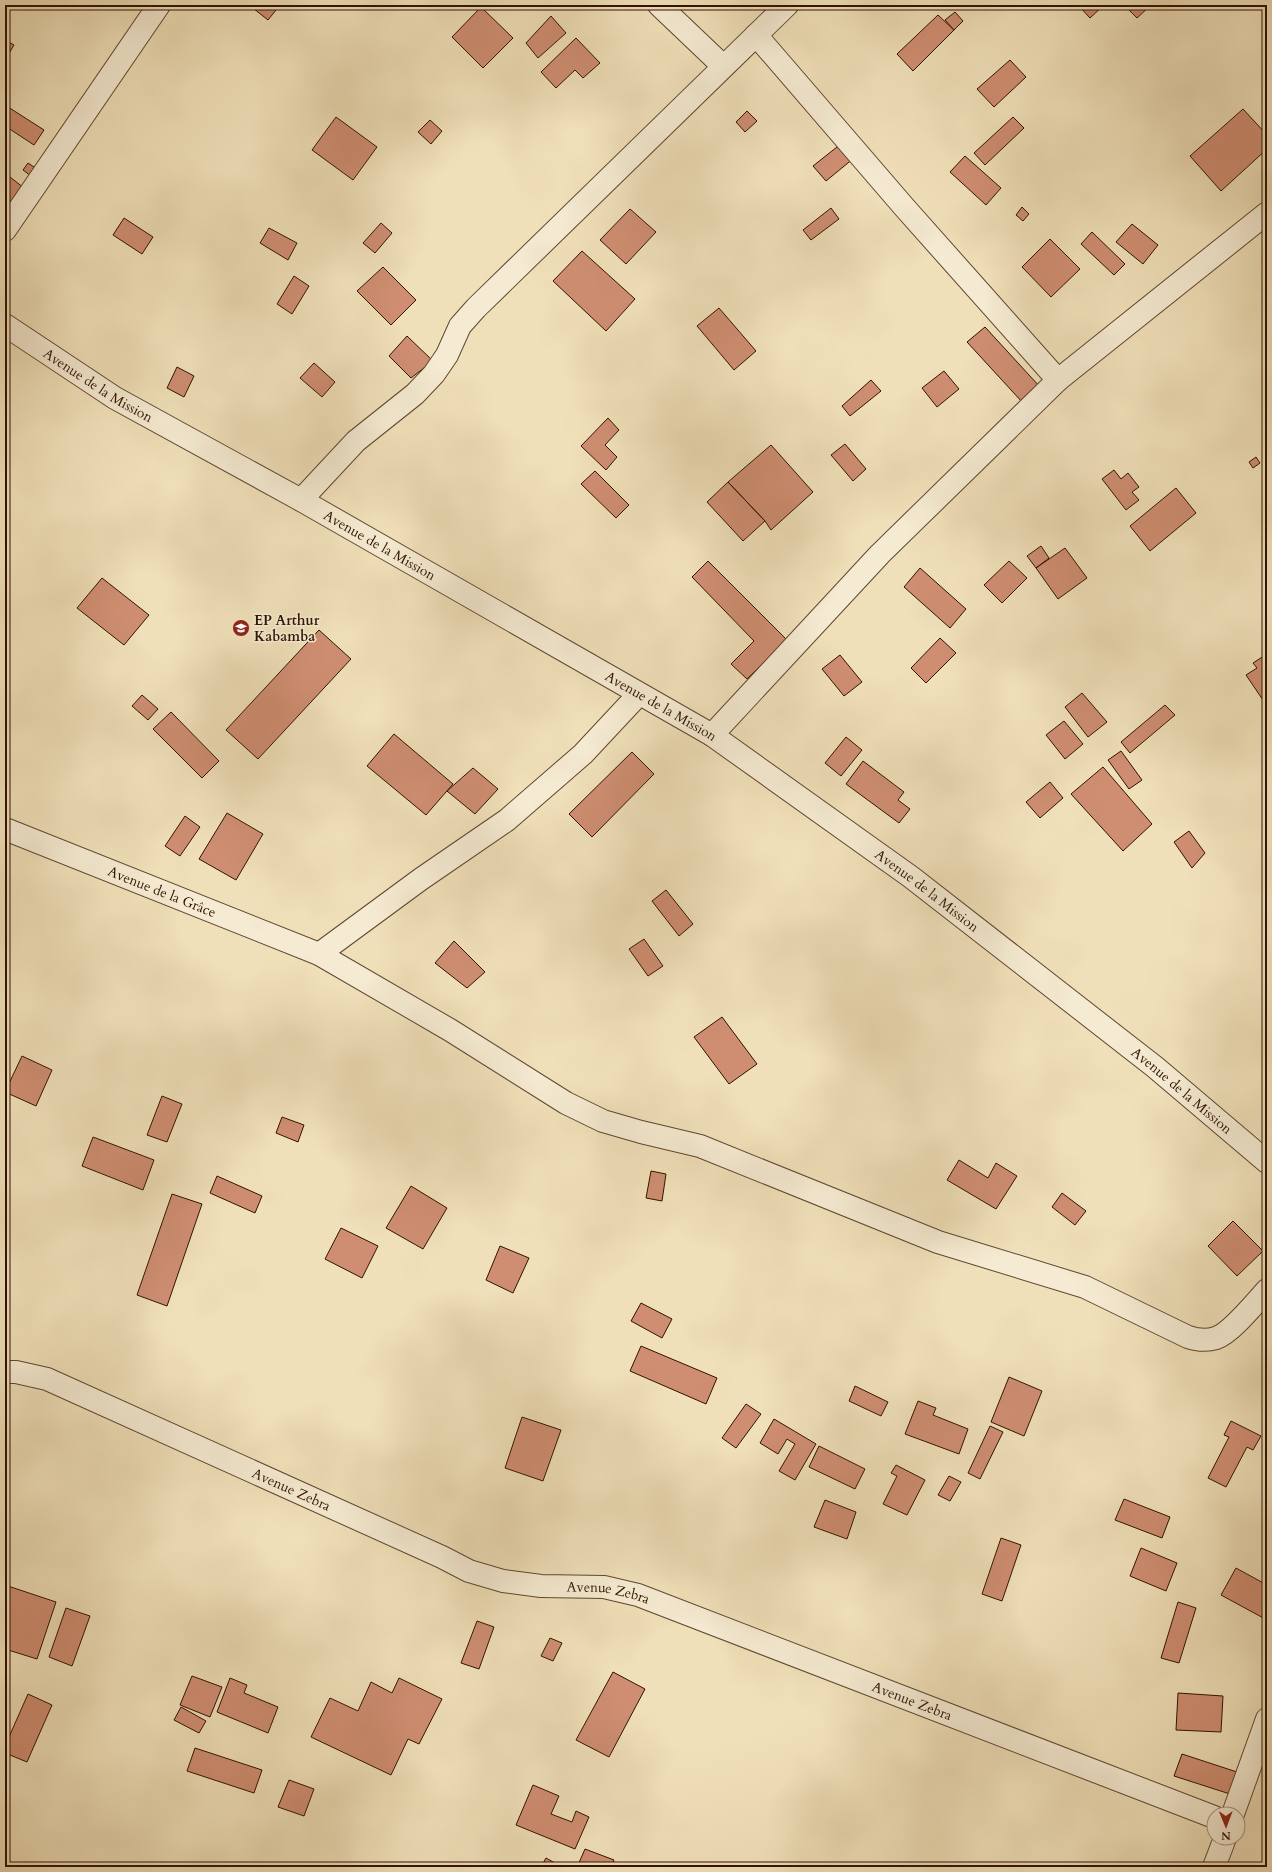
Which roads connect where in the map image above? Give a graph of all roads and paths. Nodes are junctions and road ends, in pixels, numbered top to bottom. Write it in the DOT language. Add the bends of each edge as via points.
graph roads {
  1 [pos="159,5"];
  2 [pos="659,5"];
  3 [pos="787,5"];
  4 [pos="756,35"];
  5 [pos="723,66"];
  6 [pos="1267,213"];
  7 [pos="5,230"];
  8 [pos="5,325"];
  9 [pos="1058,380"];
  10 [pos="301,500"];
  11 [pos="639,694"];
  12 [pos="712,735"];
  13 [pos="5,829"];
  14 [pos="319,954"];
  15 [pos="1267,1162"];
  16 [pos="1267,1290"];
  17 [pos="5,1372"];
  18 [pos="1267,1719"];
  19 [pos="1236,1806"];
  20 [pos="1206,1813"];
  21 [pos="1222,1846"];
  22 [pos="1214,1867"];
  1 -- 7 [label="street"];
  2 -- 5 [label="street"];
  3 -- 4 [label="street"];
  4 -- 5 [label="street"];
  4 -- 9 [label="street"];
  5 -- 10 [label="street" via="476,308 460,326 434,374 415,394 356,441"];
  6 -- 9 [label="street"];
  8 -- 10 [label="street, Avenue de la Mission" via="115,398"];
  9 -- 12 [label="street" via="880,554"];
  10 -- 11 [label="street, Avenue de la Mission"];
  11 -- 12 [label="street, Avenue de la Mission"];
  11 -- 14 [label="street" via="583,754 507,820"];
  12 -- 15 [label="street, Avenue de la Mission" via="911,877 1155,1066"];
  13 -- 14 [label="street, Avenue de la Grâce"];
  14 -- 16 [label="street, Avenue de la Grâce" via="450,1030 566,1103 603,1121 700,1146 938,1242 1085,1287 1188,1337 1204,1340 1217,1338"];
  17 -- 20 [label="street, Avenue Zebra" via="47,1379 470,1571 503,1581 541,1586 604,1587 638,1596"];
  18 -- 19 [label="street"];
  21 -- 22 [label="street"];
}
